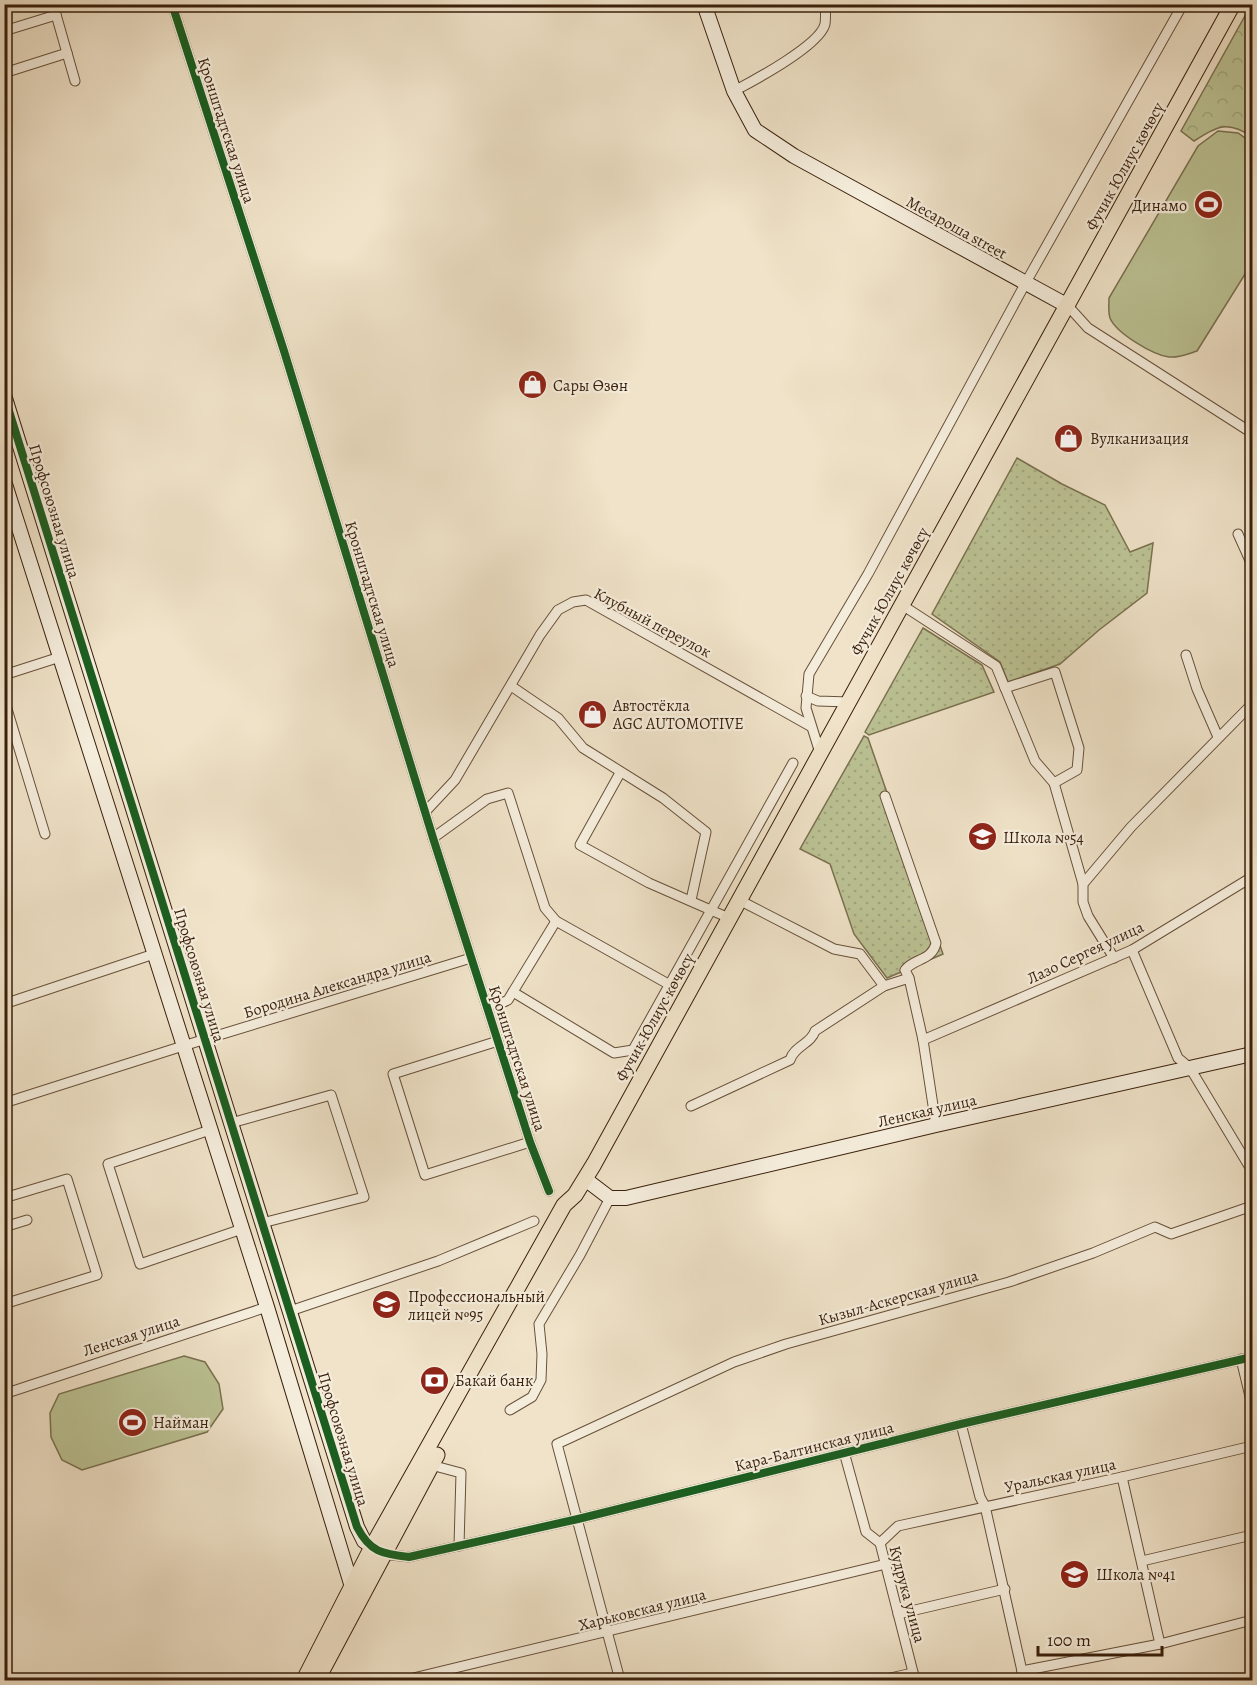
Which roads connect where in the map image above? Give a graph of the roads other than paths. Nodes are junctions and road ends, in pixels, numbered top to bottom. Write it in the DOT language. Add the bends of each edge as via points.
graph roads {
  1 [pos="53,4"];
  2 [pos="172,4"];
  3 [pos="704,4"];
  4 [pos="826,4"];
  5 [pos="1183,4"];
  6 [pos="1233,4"];
  7 [pos="56,15"];
  8 [pos="4,31"];
  9 [pos="67,53"];
  10 [pos="4,74"];
  11 [pos="75,81"];
  12 [pos="734,91"];
  13 [pos="1025,284"];
  14 [pos="1068,306"];
  15 [pos="5,400"];
  16 [pos="1252,433"];
  17 [pos="4,481"];
  18 [pos="1238,534"];
  19 [pos="1252,565"];
  20 [pos="902,605"];
  21 [pos="1186,655"];
  22 [pos="60,657"];
  23 [pos="4,675"];
  24 [pos="511,686"];
  25 [pos="1005,688"];
  26 [pos="806,696"];
  27 [pos="4,699"];
  28 [pos="849,702"];
  29 [pos="1252,704"];
  30 [pos="810,726"];
  31 [pos="1218,737"];
  32 [pos="820,753"];
  33 [pos="793,763"];
  34 [pos="620,773"];
  35 [pos="1054,783"];
  36 [pos="885,796"];
  37 [pos="426,811"];
  38 [pos="45,834"];
  39 [pos="433,838"];
  40 [pos="1252,877"];
  41 [pos="1083,884"];
  42 [pos="691,900"];
  43 [pos="739,900"];
  44 [pos="712,910"];
  45 [pos="729,918"];
  46 [pos="556,921"];
  47 [pos="1132,950"];
  48 [pos="154,954"];
  49 [pos="471,958"];
  50 [pos="1114,958"];
  51 [pos="909,978"];
  52 [pos="670,985"];
  53 [pos="884,986"];
  54 [pos="513,992"];
  55 [pos="485,1000"];
  56 [pos="4,1004"];
  57 [pos="206,1040"];
  58 [pos="923,1040"];
  59 [pos="498,1041"];
  60 [pos="183,1046"];
  61 [pos="1252,1054"];
  62 [pos="1190,1068"];
  63 [pos="4,1103"];
  64 [pos="691,1106"];
  65 [pos="231,1123"];
  66 [pos="936,1125"];
  67 [pos="210,1130"];
  68 [pos="530,1142"];
  69 [pos="1252,1171"];
  70 [pos="585,1179"];
  71 [pos="549,1191"];
  72 [pos="575,1195"];
  73 [pos="4,1198"];
  74 [pos="610,1198"];
  75 [pos="1252,1206"];
  76 [pos="27,1220"];
  77 [pos="534,1221"];
  78 [pos="262,1223"];
  79 [pos="4,1227"];
  80 [pos="242,1229"];
  81 [pos="4,1304"];
  82 [pos="267,1307"];
  83 [pos="290,1311"];
  84 [pos="1252,1357"];
  85 [pos="1241,1359"];
  86 [pos="5,1393"];
  87 [pos="1252,1405"];
  88 [pos="510,1410"];
  89 [pos="961,1424"];
  90 [pos="1252,1446"];
  91 [pos="844,1452"];
  92 [pos="431,1465"];
  93 [pos="1122,1477"];
  94 [pos="985,1506"];
  95 [pos="578,1519"];
  96 [pos="1252,1535"];
  97 [pos="880,1543"];
  98 [pos="459,1546"];
  99 [pos="378,1551"];
  100 [pos="1142,1561"];
  101 [pos="886,1564"];
  102 [pos="352,1587"];
  103 [pos="1005,1588"];
  104 [pos="898,1614"];
  105 [pos="1252,1620"];
  106 [pos="606,1633"];
  107 [pos="1160,1644"];
  108 [pos="1023,1676"];
  109 [pos="914,1677"];
  110 [pos="304,1680"];
  111 [pos="317,1680"];
  112 [pos="405,1680"];
  113 [pos="620,1680"];
  114 [pos="881,1680"];
  1 -- 7 [label="street"];
  2 -- 37 [label="street, Кронштадтская улица"];
  3 -- 12 [label="street, Месароша street"];
  4 -- 12 [label="street" via="825,25 818,37 780,66"];
  5 -- 13 [label="street"];
  6 -- 14 [label="main road, Фучик Юлиус көчөсү"];
  7 -- 8 [label="street"];
  7 -- 9 [label="street"];
  9 -- 10 [label="street"];
  9 -- 11 [label="street"];
  12 -- 13 [label="street, Месароша street" via="755,130 794,156"];
  13 -- 14 [label="street, Месароша street"];
  13 -- 26 [label="street" via="809,674"];
  14 -- 16 [label="street, Месароша street" via="1088,328"];
  14 -- 20 [label="main road, Фучик Юлиус көчөсү"];
  15 -- 57 [label="street, Профсоюзная улица"];
  17 -- 22 [label="street"];
  18 -- 19 [label="street"];
  20 -- 25 [label="street" via="996,666"];
  20 -- 28 [label="main road, Фучик Юлиус көчөсү"];
  21 -- 31 [label="street"];
  22 -- 23 [label="street"];
  22 -- 48 [label="street"];
  24 -- 30 [label="street, Клубный переулок" via="558,610 586,600"];
  24 -- 34 [label="street" via="558,718 583,748"];
  24 -- 37 [label="street, Клубный переулок" via="455,780"];
  25 -- 35 [label="street" via="1035,761"];
  25 -- 35 [label="street" via="1054,672 1079,748 1077,770"];
  26 -- 28 [label="street" via="818,701"];
  26 -- 30 [label="street"];
  27 -- 38 [label="street"];
  28 -- 32 [label="main road, Фучик Юлиус көчөсү"];
  29 -- 31 [label="street"];
  30 -- 32 [label="street"];
  31 -- 41 [label="street" via="1131,827"];
  32 -- 43 [label="main road, Фучик Юлиус көчөсү"];
  33 -- 44 [label="street"];
  34 -- 42 [label="street" via="663,798 706,832"];
  34 -- 42 [label="street" via="580,845 649,883"];
  35 -- 41 [label="street"];
  36 -- 51 [label="street" via="936,943 927,957 907,966"];
  37 -- 39 [label="street, Кронштадтская улица"];
  39 -- 46 [label="street" via="487,799 508,793 545,908"];
  39 -- 49 [label="street, Кронштадтская улица"];
  40 -- 47 [label="street, Лазо Сергея улица"];
  41 -- 50 [label="street" via="1088,916"];
  42 -- 44 [label="street"];
  43 -- 45 [label="main road, Фучик Юлиус көчөсү"];
  43 -- 53 [label="street" via="834,949 860,954"];
  44 -- 45 [label="street"];
  44 -- 52 [label="street"];
  45 -- 70 [label="main road, Фучик Юлиус көчөсү"];
  46 -- 52 [label="street"];
  46 -- 54 [label="street"];
  47 -- 50 [label="street, Лазо Сергея улица"];
  47 -- 62 [label="street" via="1178,1058"];
  48 -- 56 [label="street"];
  48 -- 60 [label="street"];
  49 -- 55 [label="street, Кронштадтская улица"];
  49 -- 57 [label="street, Бородина Александра улица"];
  50 -- 58 [label="street, Лазо Сергея улица"];
  51 -- 53 [label="street"];
  51 -- 58 [label="street"];
  52 -- 54 [label="street" via="633,1050 614,1053"];
  53 -- 64 [label="street" via="815,1030 790,1060"];
  54 -- 55 [label="street" via="502,1004"];
  55 -- 59 [label="street, Кронштадтская улица"];
  57 -- 60 [label="street, Бородина Александра улица"];
  57 -- 65 [label="street, Профсоюзная улица"];
  58 -- 66 [label="street"];
  59 -- 68 [label="street, Кронштадтская улица"];
  59 -- 68 [label="street, Кронштадтская улица" via="393,1074 425,1175"];
  60 -- 63 [label="street, Бородина Александра улица"];
  60 -- 67 [label="street"];
  61 -- 62 [label="street, Ленская улица"];
  62 -- 66 [label="street, Ленская улица"];
  62 -- 69 [label="street"];
  65 -- 78 [label="street, Профсоюзная улица"];
  65 -- 78 [label="street" via="331,1095 364,1197"];
  66 -- 74 [label="street, Ленская улица" via="626,1198"];
  67 -- 80 [label="street"];
  67 -- 80 [label="street" via="108,1164 140,1264"];
  68 -- 71 [label="street, Кронштадтская улица"];
  70 -- 72 [label="main road, Фучик Юлиус көчөсү"];
  70 -- 74 [label="street"];
  72 -- 92 [label="main road, Фучик Юлиус көчөсү" via="573,1209"];
  72 -- 99 [label="main road, Фучик Юлиус көчөсү" via="564,1205"];
  73 -- 81 [label="street" via="67,1179 97,1275"];
  74 -- 88 [label="street" via="539,1324 541,1380 532,1397"];
  75 -- 95 [label="street, Кызыл-Аскерская улица" via="1171,1234 1155,1227 1009,1282 786,1344 734,1362 557,1444"];
  76 -- 79 [label="street"];
  77 -- 83 [label="street" via="438,1260"];
  78 -- 83 [label="street, Профсоюзная улица"];
  80 -- 82 [label="street"];
  82 -- 86 [label="street, Ленская улица"];
  82 -- 102 [label="street"];
  83 -- 99 [label="street, Профсоюзная улица" via="357,1527 364,1541"];
  84 -- 85 [label="street, Кара-Балтинская улица"];
  85 -- 87 [label="street"];
  85 -- 89 [label="street, Кара-Балтинская улица"];
  89 -- 91 [label="street, Кара-Балтинская улица"];
  89 -- 94 [label="street"];
  90 -- 93 [label="street, Уральская улица"];
  91 -- 95 [label="street, Кара-Балтинская улица"];
  91 -- 97 [label="street, Кудрука улица" via="866,1532"];
  92 -- 98 [label="street" via="461,1473"];
  92 -- 99 [label="main road, Фучик Юлиус көчөсү"];
  93 -- 94 [label="street, Уральская улица"];
  93 -- 100 [label="street"];
  94 -- 97 [label="street, Уральская улица" via="898,1526"];
  94 -- 103 [label="street"];
  95 -- 98 [label="street, Кара-Балтинская улица"];
  95 -- 106 [label="street"];
  96 -- 100 [label="street"];
  97 -- 101 [label="street, Кудрука улица"];
  98 -- 99 [label="street, Кара-Балтинская улица" via="409,1557"];
  99 -- 102 [label="main road, Фучик Юлиус көчөсү"];
  99 -- 111 [label="main road, Фучик Юлиус көчөсү"];
  100 -- 107 [label="street"];
  101 -- 104 [label="street, Кудрука улица"];
  101 -- 106 [label="street, Харьковская улица"];
  102 -- 110 [label="main road, Фучик Юлиус көчөсү"];
  103 -- 104 [label="street"];
  103 -- 108 [label="street"];
  104 -- 109 [label="street, Кудрука улица"];
  105 -- 107 [label="street"];
  106 -- 112 [label="street, Харьковская улица"];
  106 -- 113 [label="street"];
  107 -- 108 [label="street"];
  109 -- 114 [label="street"];
}
